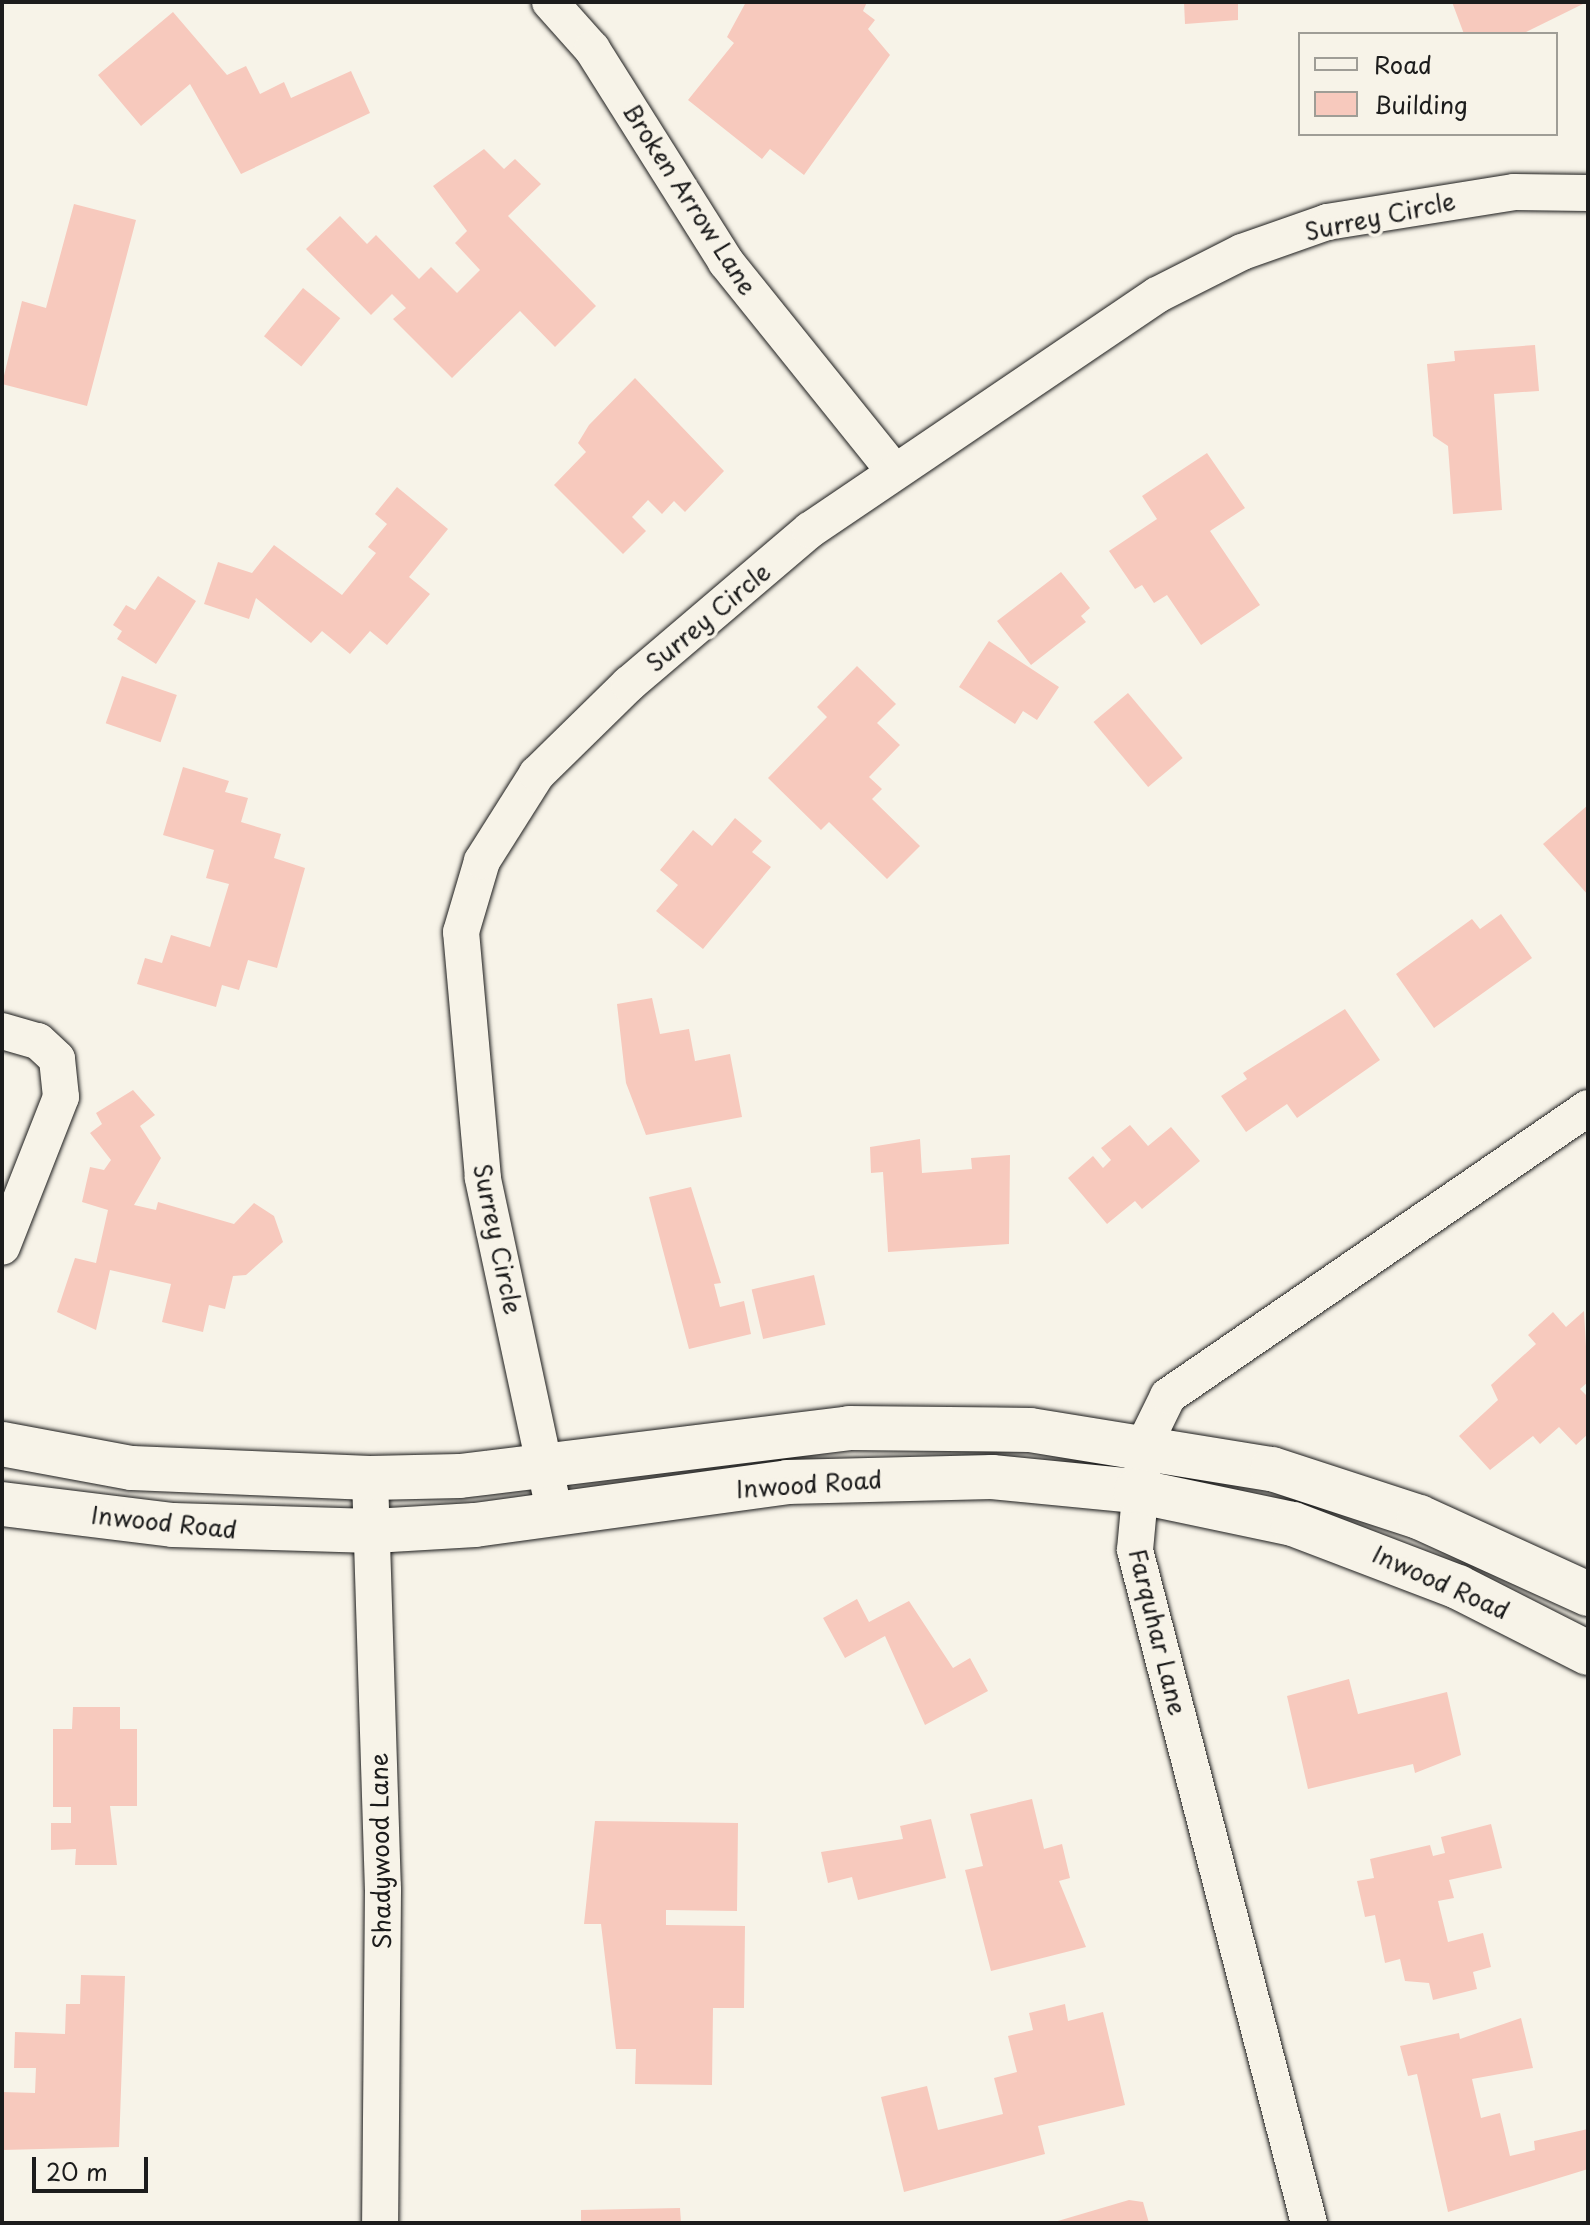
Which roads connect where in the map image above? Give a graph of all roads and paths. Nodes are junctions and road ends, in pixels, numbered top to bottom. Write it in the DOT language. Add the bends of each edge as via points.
graph roads {
  1 [pos="550,2"];
  2 [pos="1588,193"];
  3 [pos="893,470"];
  4 [pos="2,1031"];
  5 [pos="1588,1108"];
  6 [pos="2,1247"];
  7 [pos="1145,1443"];
  8 [pos="2,1444"];
  9 [pos="546,1466"];
  10 [pos="370,1478"];
  11 [pos="1136,1491"];
  12 [pos="2,1504"];
  13 [pos="555,1515"];
  14 [pos="373,1531"];
  15 [pos="1588,1594"];
  16 [pos="1588,1653"];
  17 [pos="380,2223"];
  18 [pos="1309,2223"];
  1 -- 3 [label="street, Broken Arrow Lane" via="592,49 726,262"];
  2 -- 3 [label="street, Surrey Circle" via="1514,192 1383,211 1242,252 1106,326"];
  3 -- 9 [label="street, Surrey Circle" via="629,684 537,774 502,822 468,896 461,932 464,1029 483,1178"];
  4 -- 6 [label="street" via="38,1041 57,1059 61,1097"];
  5 -- 7 [label="street, Farquhar Lane" via="1168,1396"];
  7 -- 9 [label="main road, Inwood Road" via="1030,1430 864,1428"];
  7 -- 11 [label="street, Farquhar Lane"];
  7 -- 15 [label="main road, Inwood Road" via="1349,1492 1501,1549"];
  8 -- 10 [label="main road, Inwood Road" via="132,1468"];
  9 -- 10 [label="main road, Inwood Road"];
  9 -- 13 [label="street, Surrey Circle"];
  10 -- 14 [label="street, Shadywood Lane"];
  11 -- 13 [label="main road, Inwood Road" via="992,1477 867,1477"];
  11 -- 16 [label="main road, Inwood Road" via="1293,1524 1380,1554"];
  11 -- 18 [label="street, Farquhar Lane" via="1135,1550"];
  12 -- 14 [label="main road, Inwood Road" via="173,1525"];
  13 -- 14 [label="main road, Inwood Road"];
  14 -- 17 [label="street, Shadywood Lane" via="383,1890"];
}
